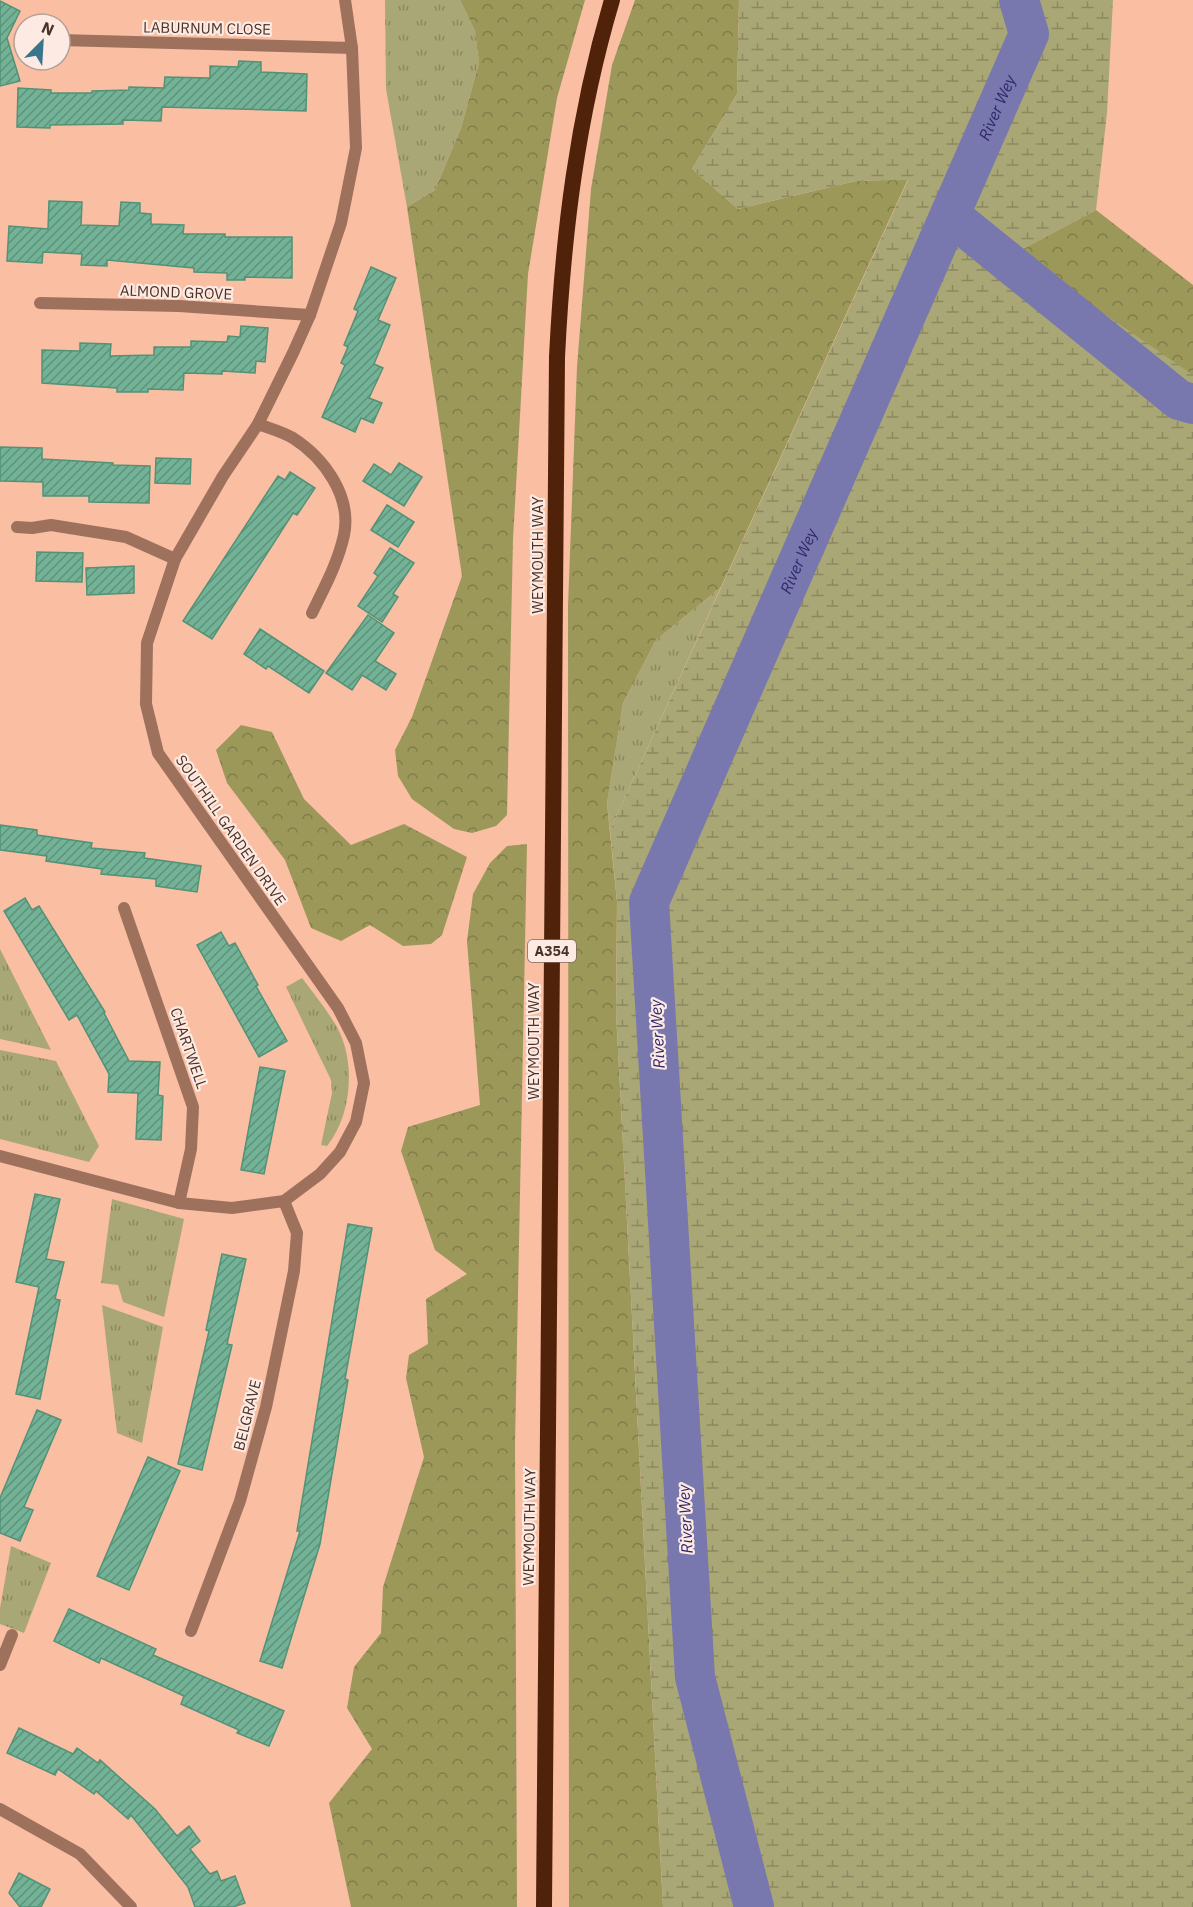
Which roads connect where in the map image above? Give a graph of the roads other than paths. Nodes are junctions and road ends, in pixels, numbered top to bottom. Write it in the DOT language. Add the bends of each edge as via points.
graph roads {
  1 [pos="345,0"];
  2 [pos="612,0"];
  3 [pos="72,40"];
  4 [pos="352,48"];
  5 [pos="40,303"];
  6 [pos="310,315"];
  7 [pos="258,424"];
  8 [pos="17,527"];
  9 [pos="175,559"];
  10 [pos="312,613"];
  11 [pos="124,908"];
  12 [pos="0,1156"];
  13 [pos="284,1201"];
  14 [pos="179,1203"];
  15 [pos="191,1631"];
  16 [pos="12,1635"];
  17 [pos="0,1665"];
  18 [pos="0,1809"];
  19 [pos="131,1907"];
  20 [pos="544,1907"];
  1 -- 4 [label="street, SOUTHILL GARDEN DRIVE"];
  2 -- 20 [label="highway, WEYMOUTH WAY / A354" via="591,78 573,173 557,357"];
  3 -- 4 [label="street, LABURNUM CLOSE"];
  4 -- 6 [label="street, SOUTHILL GARDEN DRIVE" via="356,148 341,223"];
  5 -- 6 [label="street, ALMOND GROVE" via="179,306"];
  6 -- 7 [label="street, SOUTHILL GARDEN DRIVE"];
  7 -- 9 [label="street, SOUTHILL GARDEN DRIVE"];
  7 -- 10 [label="street" via="291,437 320,460 337,485 345,517 344,535 331,575"];
  8 -- 9 [label="street" via="51,525 126,537"];
  9 -- 13 [label="street, SOUTHILL GARDEN DRIVE" via="147,642 146,705 158,753 338,1008 356,1043 363,1083 356,1122 340,1152 320,1174"];
  11 -- 14 [label="street, CHARTWELL" via="194,1107 191,1149"];
  12 -- 14 [label="street, SOUTHILL GARDEN DRIVE"];
  13 -- 14 [label="street, SOUTHILL GARDEN DRIVE" via="232,1208"];
  13 -- 15 [label="street, BELGRAVE" via="297,1233 294,1271 268,1398 240,1501"];
  16 -- 17 [label="street"];
  18 -- 19 [label="street" via="80,1854"];
}
